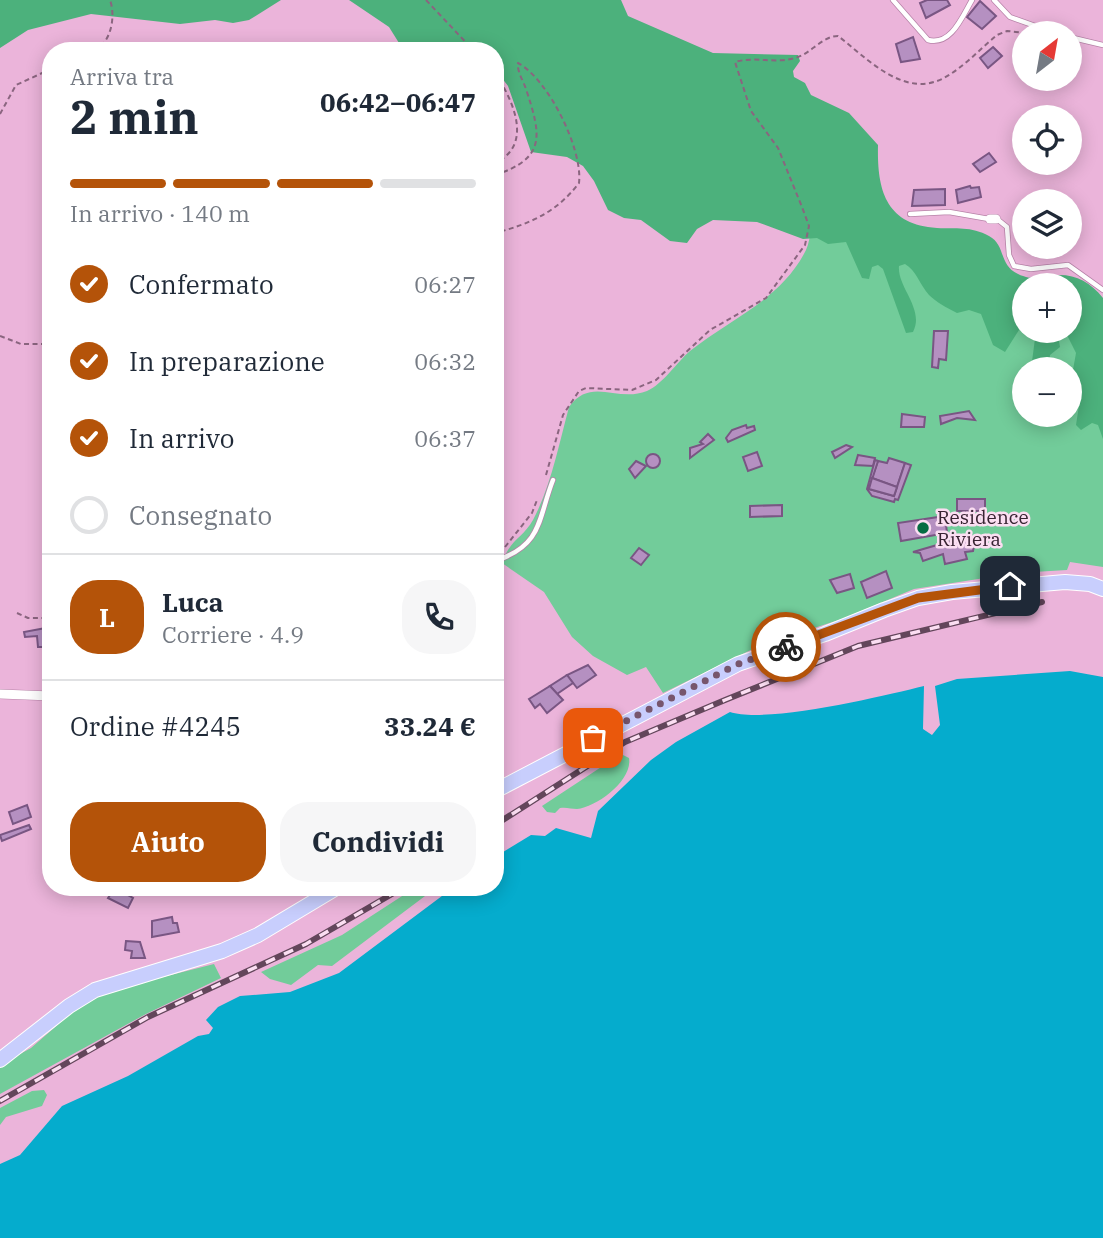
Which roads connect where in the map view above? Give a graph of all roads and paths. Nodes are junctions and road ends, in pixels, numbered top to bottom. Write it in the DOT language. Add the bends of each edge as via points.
graph roads {
  1 [pos="110,0"];
  2 [pos="426,0"];
  3 [pos="893,0"];
  4 [pos="972,0"];
  5 [pos="994,0"];
  6 [pos="1021,21"];
  7 [pos="1012,32"];
  8 [pos="1082,40"];
  9 [pos="104,42"];
  10 [pos="466,42"];
  11 [pos="1103,45"];
  12 [pos="42,73"];
  13 [pos="504,90"];
  14 [pos="0,114"];
  15 [pos="504,158"];
  16 [pos="504,172"];
  17 [pos="910,214"];
  18 [pos="504,230"];
  19 [pos="1103,290"];
  20 [pos="0,336"];
  21 [pos="42,344"];
  22 [pos="544,480"];
  23 [pos="553,480"];
  24 [pos="540,492"];
  25 [pos="504,550"];
  26 [pos="504,558"];
  27 [pos="1103,589"];
  28 [pos="17,613"];
  29 [pos="42,618"];
  30 [pos="0,694"];
  31 [pos="42,696"];
  32 [pos="504,787"];
  33 [pos="323,896"];
  34 [pos="0,1060"];
  1 -- 9 [label="path" via="110,34"];
  2 -- 10 [label="path"];
  3 -- 4 [label="lane" via="928,40 935,42 949,36"];
  5 -- 6 [label="lane" via="1010,17"];
  7 -- 22 [label="path" via="997,35 942,79 924,83 896,79 838,36 800,57 735,61 751,111 778,148 809,226 805,246 766,298 710,330 656,380 632,390 579,391 563,415"];
  8 -- 11 [label="lane"];
  12 -- 14 [label="path" via="16,85"];
  13 -- 15 [label="path" via="518,128 517,141"];
  16 -- 18 [label="path" via="524,164 532,156 535,142 535,119 517,63 540,83 561,118 576,152 579,183 536,221"];
  17 -- 19 [label="lane" via="949,212 993,219 1007,227 1014,266 1068,265"];
  20 -- 21 [label="path" via="21,344"];
  23 -- 26 [label="lane" via="535,537"];
  24 -- 25 [label="path" via="532,513"];
  27 -- 32 [label="main road" via="1065,582 918,598 738,664"];
  28 -- 29 [label="path"];
  30 -- 31 [label="street"];
  33 -- 34 [label="main road" via="222,951 95,990"];
}
